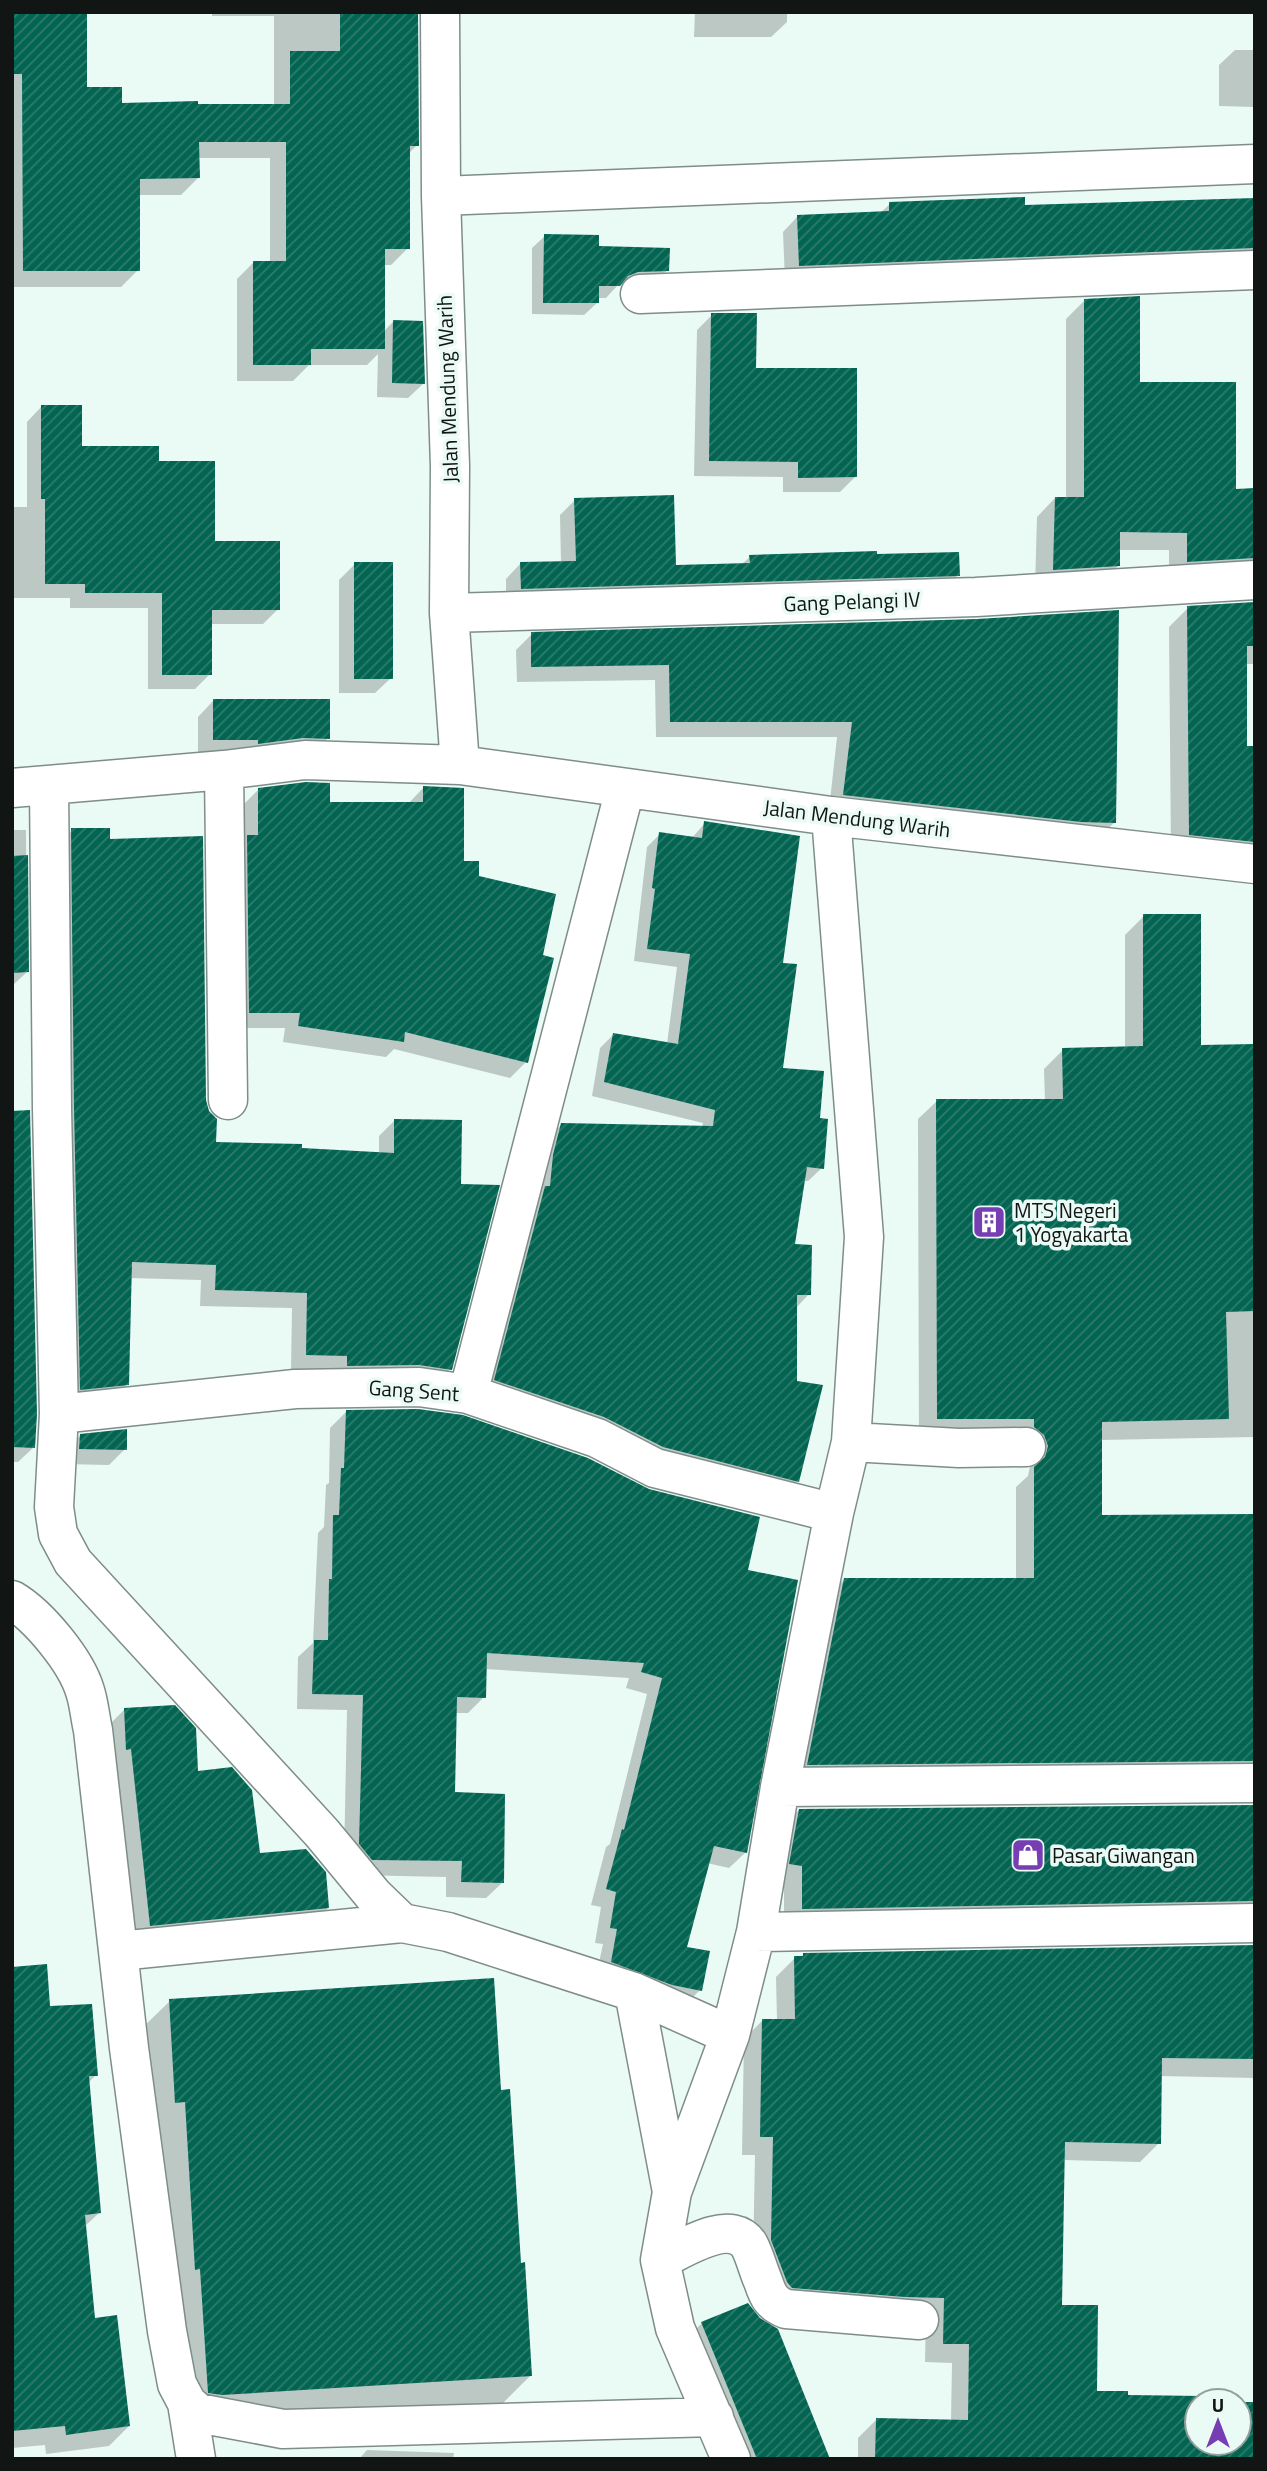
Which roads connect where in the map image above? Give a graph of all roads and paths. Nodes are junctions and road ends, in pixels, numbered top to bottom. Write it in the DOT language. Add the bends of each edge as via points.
graph roads {
  1 [pos="440,12"];
  2 [pos="1255,164"];
  3 [pos="442,196"];
  4 [pos="1255,270"];
  5 [pos="640,294"];
  6 [pos="1255,580"];
  7 [pos="449,613"];
  8 [pos="460,765"];
  9 [pos="224,770"];
  10 [pos="31,787"];
  11 [pos="625,789"];
  12 [pos="831,816"];
  13 [pos="1255,864"];
  14 [pos="228,1100"];
  15 [pos="468,1394"];
  16 [pos="60,1414"];
  17 [pos="851,1442"];
  18 [pos="1026,1447"];
  19 [pos="834,1513"];
  20 [pos="12,1600"];
  21 [pos="1255,1783"];
  22 [pos="780,1787"];
  23 [pos="402,1923"];
  24 [pos="1255,1923"];
  25 [pos="756,1932"];
  26 [pos="119,1951"];
  27 [pos="634,1992"];
  28 [pos="730,2035"];
  29 [pos="672,2192"];
  30 [pos="660,2260"];
  31 [pos="919,2320"];
  32 [pos="187,2403"];
  33 [pos="714,2417"];
  34 [pos="196,2458"];
  35 [pos="731,2459"];
  1 -- 3 [label="street, Jalan Mendung Warih"];
  2 -- 3 [label="street"];
  3 -- 7 [label="street, Jalan Mendung Warih"];
  4 -- 5 [label="street"];
  6 -- 7 [label="street, Gang Pelangi IV" via="976,597"];
  7 -- 8 [label="street, Jalan Mendung Warih"];
  8 -- 9 [label="street, Jalan Mendung Warih" via="305,760"];
  8 -- 11 [label="street, Jalan Mendung Warih"];
  9 -- 10 [label="street, Jalan Mendung Warih"];
  9 -- 14 [label="street"];
  10 -- 16 [label="street" via="52,1109"];
  11 -- 12 [label="street, Jalan Mendung Warih"];
  11 -- 15 [label="street"];
  12 -- 13 [label="street, Jalan Mendung Warih"];
  12 -- 17 [label="street" via="864,1237"];
  15 -- 16 [label="street, Gang Sent" via="419,1387 295,1389"];
  15 -- 19 [label="street, Gang Sent" via="597,1438 655,1468"];
  16 -- 23 [label="street" via="54,1507 58,1534 73,1562"];
  17 -- 18 [label="street"];
  17 -- 19 [label="street"];
  19 -- 22 [label="street"];
  20 -- 26 [label="street" via="67,1657 85,1689"];
  21 -- 22 [label="street"];
  22 -- 25 [label="street"];
  23 -- 26 [label="street"];
  23 -- 27 [label="street" via="448,1932"];
  24 -- 25 [label="street"];
  25 -- 28 [label="street"];
  26 -- 32 [label="street" via="167,2331 177,2384"];
  27 -- 28 [label="street"];
  27 -- 29 [label="street"];
  28 -- 29 [label="street"];
  29 -- 30 [label="street"];
  30 -- 31 [label="street" via="702,2239 729,2233 741,2236 749,2246 774,2304 786,2309"];
  30 -- 33 [label="street" via="675,2328"];
  32 -- 33 [label="street" via="198,2413 283,2429"];
  32 -- 34 [label="street"];
  33 -- 35 [label="street"];
}
